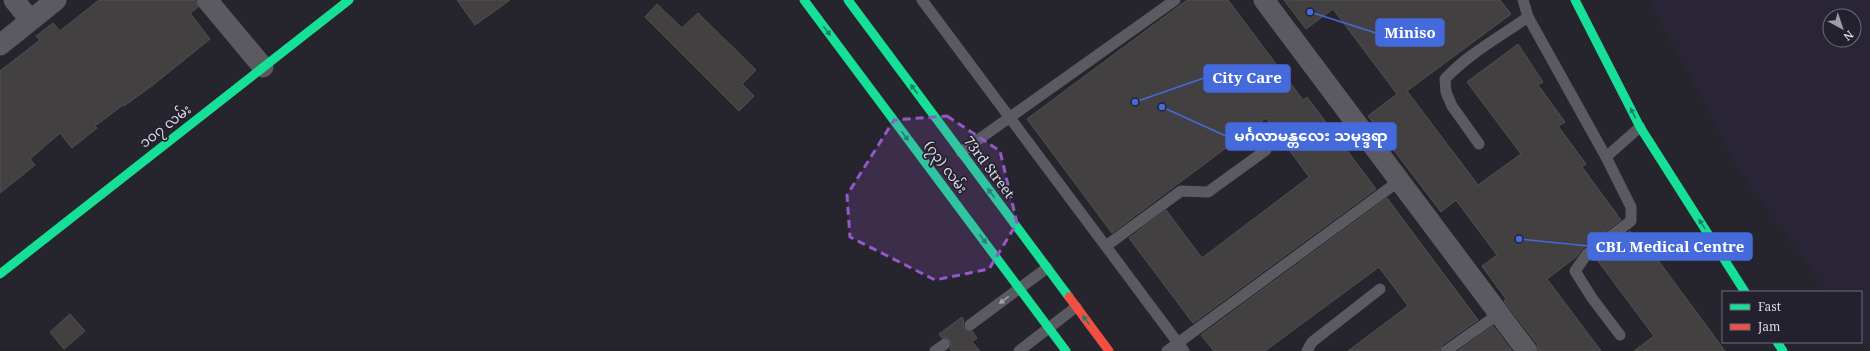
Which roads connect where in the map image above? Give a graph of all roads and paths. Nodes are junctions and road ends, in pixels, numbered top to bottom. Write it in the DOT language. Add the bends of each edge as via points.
graph roads {
  1 [pos="14,0"];
  2 [pos="56,0"];
  3 [pos="207,0"];
  4 [pos="349,0"];
  5 [pos="804,0"];
  6 [pos="848,0"];
  7 [pos="922,0"];
  8 [pos="1175,0"];
  9 [pos="1264,0"];
  10 [pos="1523,0"];
  11 [pos="1575,0"];
  12 [pos="1528,17"];
  13 [pos="30,20"];
  14 [pos="0,45"];
  15 [pos="263,67"];
  16 [pos="1010,116"];
  17 [pos="1640,127"];
  18 [pos="1479,144"];
  19 [pos="1266,150"];
  20 [pos="961,152"];
  21 [pos="1606,157"];
  22 [pos="1399,181"];
  23 [pos="1106,246"];
  24 [pos="1047,268"];
  25 [pos="0,274"];
  26 [pos="1020,288"];
  27 [pos="1380,289"];
  28 [pos="1744,291"];
  29 [pos="1076,307"];
  30 [pos="1500,313"];
  31 [pos="970,326"];
  32 [pos="1049,329"];
  33 [pos="1620,335"];
  34 [pos="945,344"];
  35 [pos="1181,347"];
  36 [pos="935,351"];
  37 [pos="1019,351"];
  38 [pos="1066,351"];
  39 [pos="1109,351"];
  40 [pos="1167,351"];
  41 [pos="1307,351"];
  42 [pos="1446,351"];
  43 [pos="1527,351"];
  1 -- 13 [label="street"];
  2 -- 13 [label="street"];
  3 -- 15 [label="street"];
  4 -- 15 [label="main road, ၁၀၇ လမ်း"];
  5 -- 26 [label="main road, (၇၃) လမ်း, one-way"];
  20 -- 6 [label="main road, 73rd Street, one-way"];
  7 -- 16 [label="lane"];
  8 -- 16 [label="lane"];
  9 -- 22 [label="street"];
  10 -- 12 [label="lane"];
  17 -- 11 [label="main road, one-way"];
  12 -- 18 [label="lane" via="1471,55 1446,79 1446,92 1452,106"];
  12 -- 21 [label="lane"];
  13 -- 14 [label="street"];
  15 -- 25 [label="main road, ၁၀၇ လမ်း"];
  16 -- 20 [label="lane"];
  16 -- 23 [label="lane"];
  17 -- 21 [label="lane"];
  28 -- 17 [label="main road, one-way"];
  19 -- 23 [label="lane" via="1208,192 1181,191"];
  24 -- 20 [label="main road, 73rd Street, one-way"];
  21 -- 33 [label="lane" via="1631,207 1631,220 1587,254 1576,271 1592,298"];
  22 -- 30 [label="street"];
  22 -- 35 [label="lane"];
  23 -- 35 [label="lane"];
  24 -- 26 [label="lane"];
  24 -- 29 [label="main road, 73rd Street"];
  26 -- 31 [label="lane, one-way"];
  26 -- 32 [label="main road, (၇၃) လမ်း"];
  27 -- 41 [label="lane" via="1312,342"];
  29 -- 32 [label="lane"];
  39 -- 29 [label="main road, 73rd Street, one-way"];
  30 -- 42 [label="lane"];
  30 -- 43 [label="street"];
  32 -- 37 [label="lane"];
  32 -- 38 [label="main road, (၇၃) လမ်း"];
  34 -- 36 [label="lane"];
  35 -- 40 [label="lane"];
}
